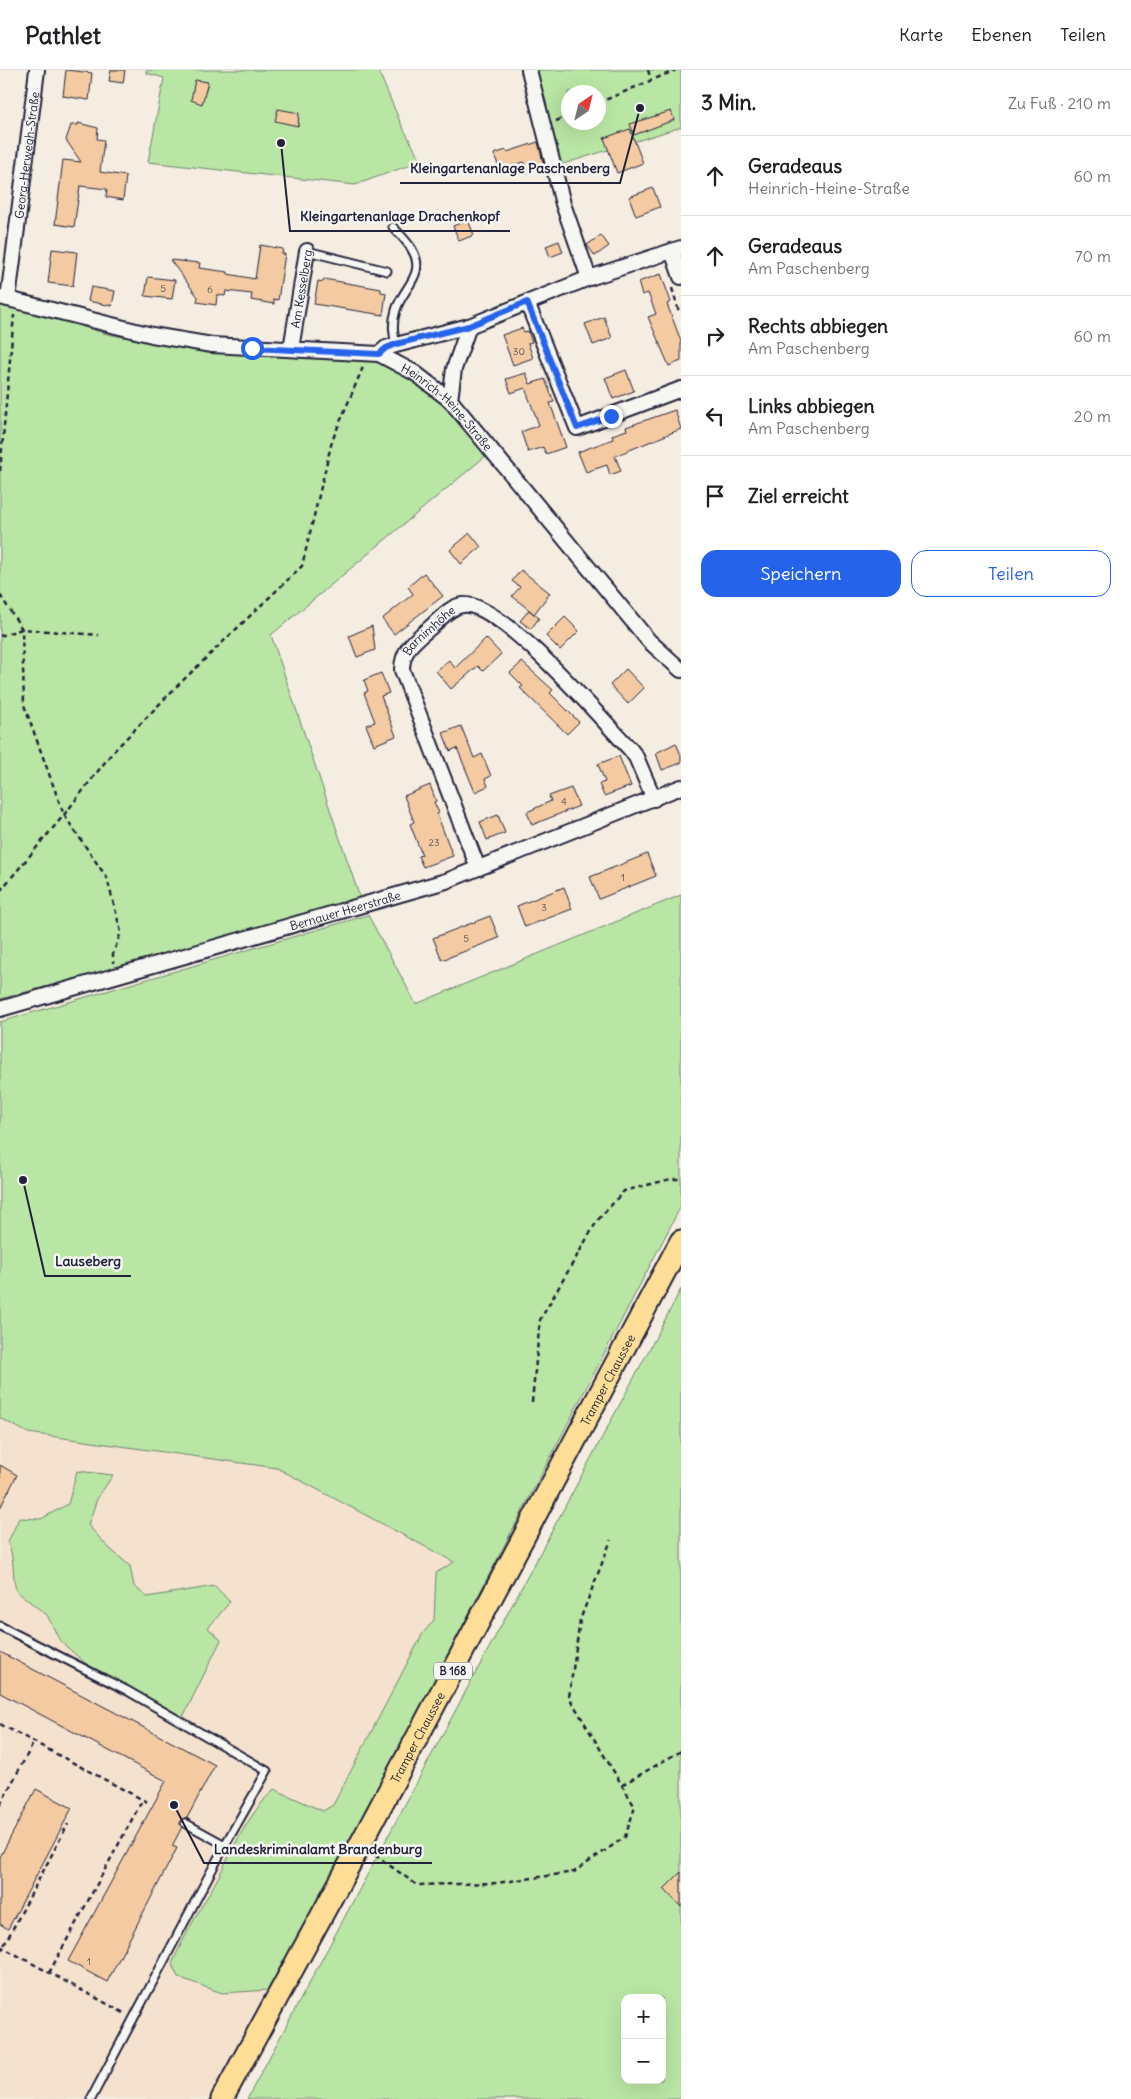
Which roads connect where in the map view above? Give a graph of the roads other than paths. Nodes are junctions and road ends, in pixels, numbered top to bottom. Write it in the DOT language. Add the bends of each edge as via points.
graph roads {
  1 [pos="37,70"];
  2 [pos="529,70"];
  3 [pos="393,227"];
  4 [pos="676,249"];
  5 [pos="307,251"];
  6 [pos="387,271"];
  7 [pos="589,278"];
  8 [pos="676,279"];
  9 [pos="9,299"];
  10 [pos="527,302"];
  11 [pos="469,326"];
  12 [pos="396,344"];
  13 [pos="291,349"];
  14 [pos="374,353"];
  15 [pos="681,390"];
  16 [pos="450,400"];
  17 [pos="681,670"];
  18 [pos="681,787"];
  19 [pos="654,799"];
  20 [pos="478,868"];
  21 [pos="0,1009"];
  22 [pos="681,1241"];
  23 [pos="0,1626"];
  24 [pos="185,1823"];
  25 [pos="225,1845"];
  26 [pos="91,2099"];
  27 [pos="222,2099"];
  1 -- 9 [label="street, Georg-Herwegh-Straße"];
  2 -- 7 [label="street" via="563,204"];
  3 -- 12 [label="lane" via="412,248 418,264 415,278 396,309 392,328"];
  4 -- 7 [label="street"];
  4 -- 8 [label="street"];
  5 -- 6 [label="lane, Am Kesselberg"];
  5 -- 13 [label="street, Am Kesselberg"];
  7 -- 10 [label="street"];
  9 -- 13 [label="street, Heinrich-Heine-Straße" via="152,335 212,345"];
  10 -- 11 [label="street"];
  10 -- 15 [label="street" via="577,428"];
  11 -- 12 [label="street"];
  11 -- 16 [label="street" via="454,369"];
  12 -- 14 [label="street"];
  13 -- 14 [label="street, Heinrich-Heine-Straße"];
  14 -- 16 [label="street, Heinrich-Heine-Straße" via="415,372"];
  16 -- 17 [label="street, Heinrich-Heine-Straße" via="649,641"];
  18 -- 19 [label="street, Bernauer Heerstraße"];
  19 -- 20 [label="street, Bernauer Heerstraße"];
  19 -- 20 [label="street, Barnimhöhe" via="630,749 538,653 492,614 464,604 450,610 408,647 402,660 402,670"];
  20 -- 21 [label="street, Bernauer Heerstraße" via="446,881"];
  22 -- 27 [label="main road, Tramper Chaussee / B 168"];
  23 -- 25 [label="lane" via="126,1690 267,1771"];
  24 -- 25 [label="lane"];
  25 -- 26 [label="lane"];
}
